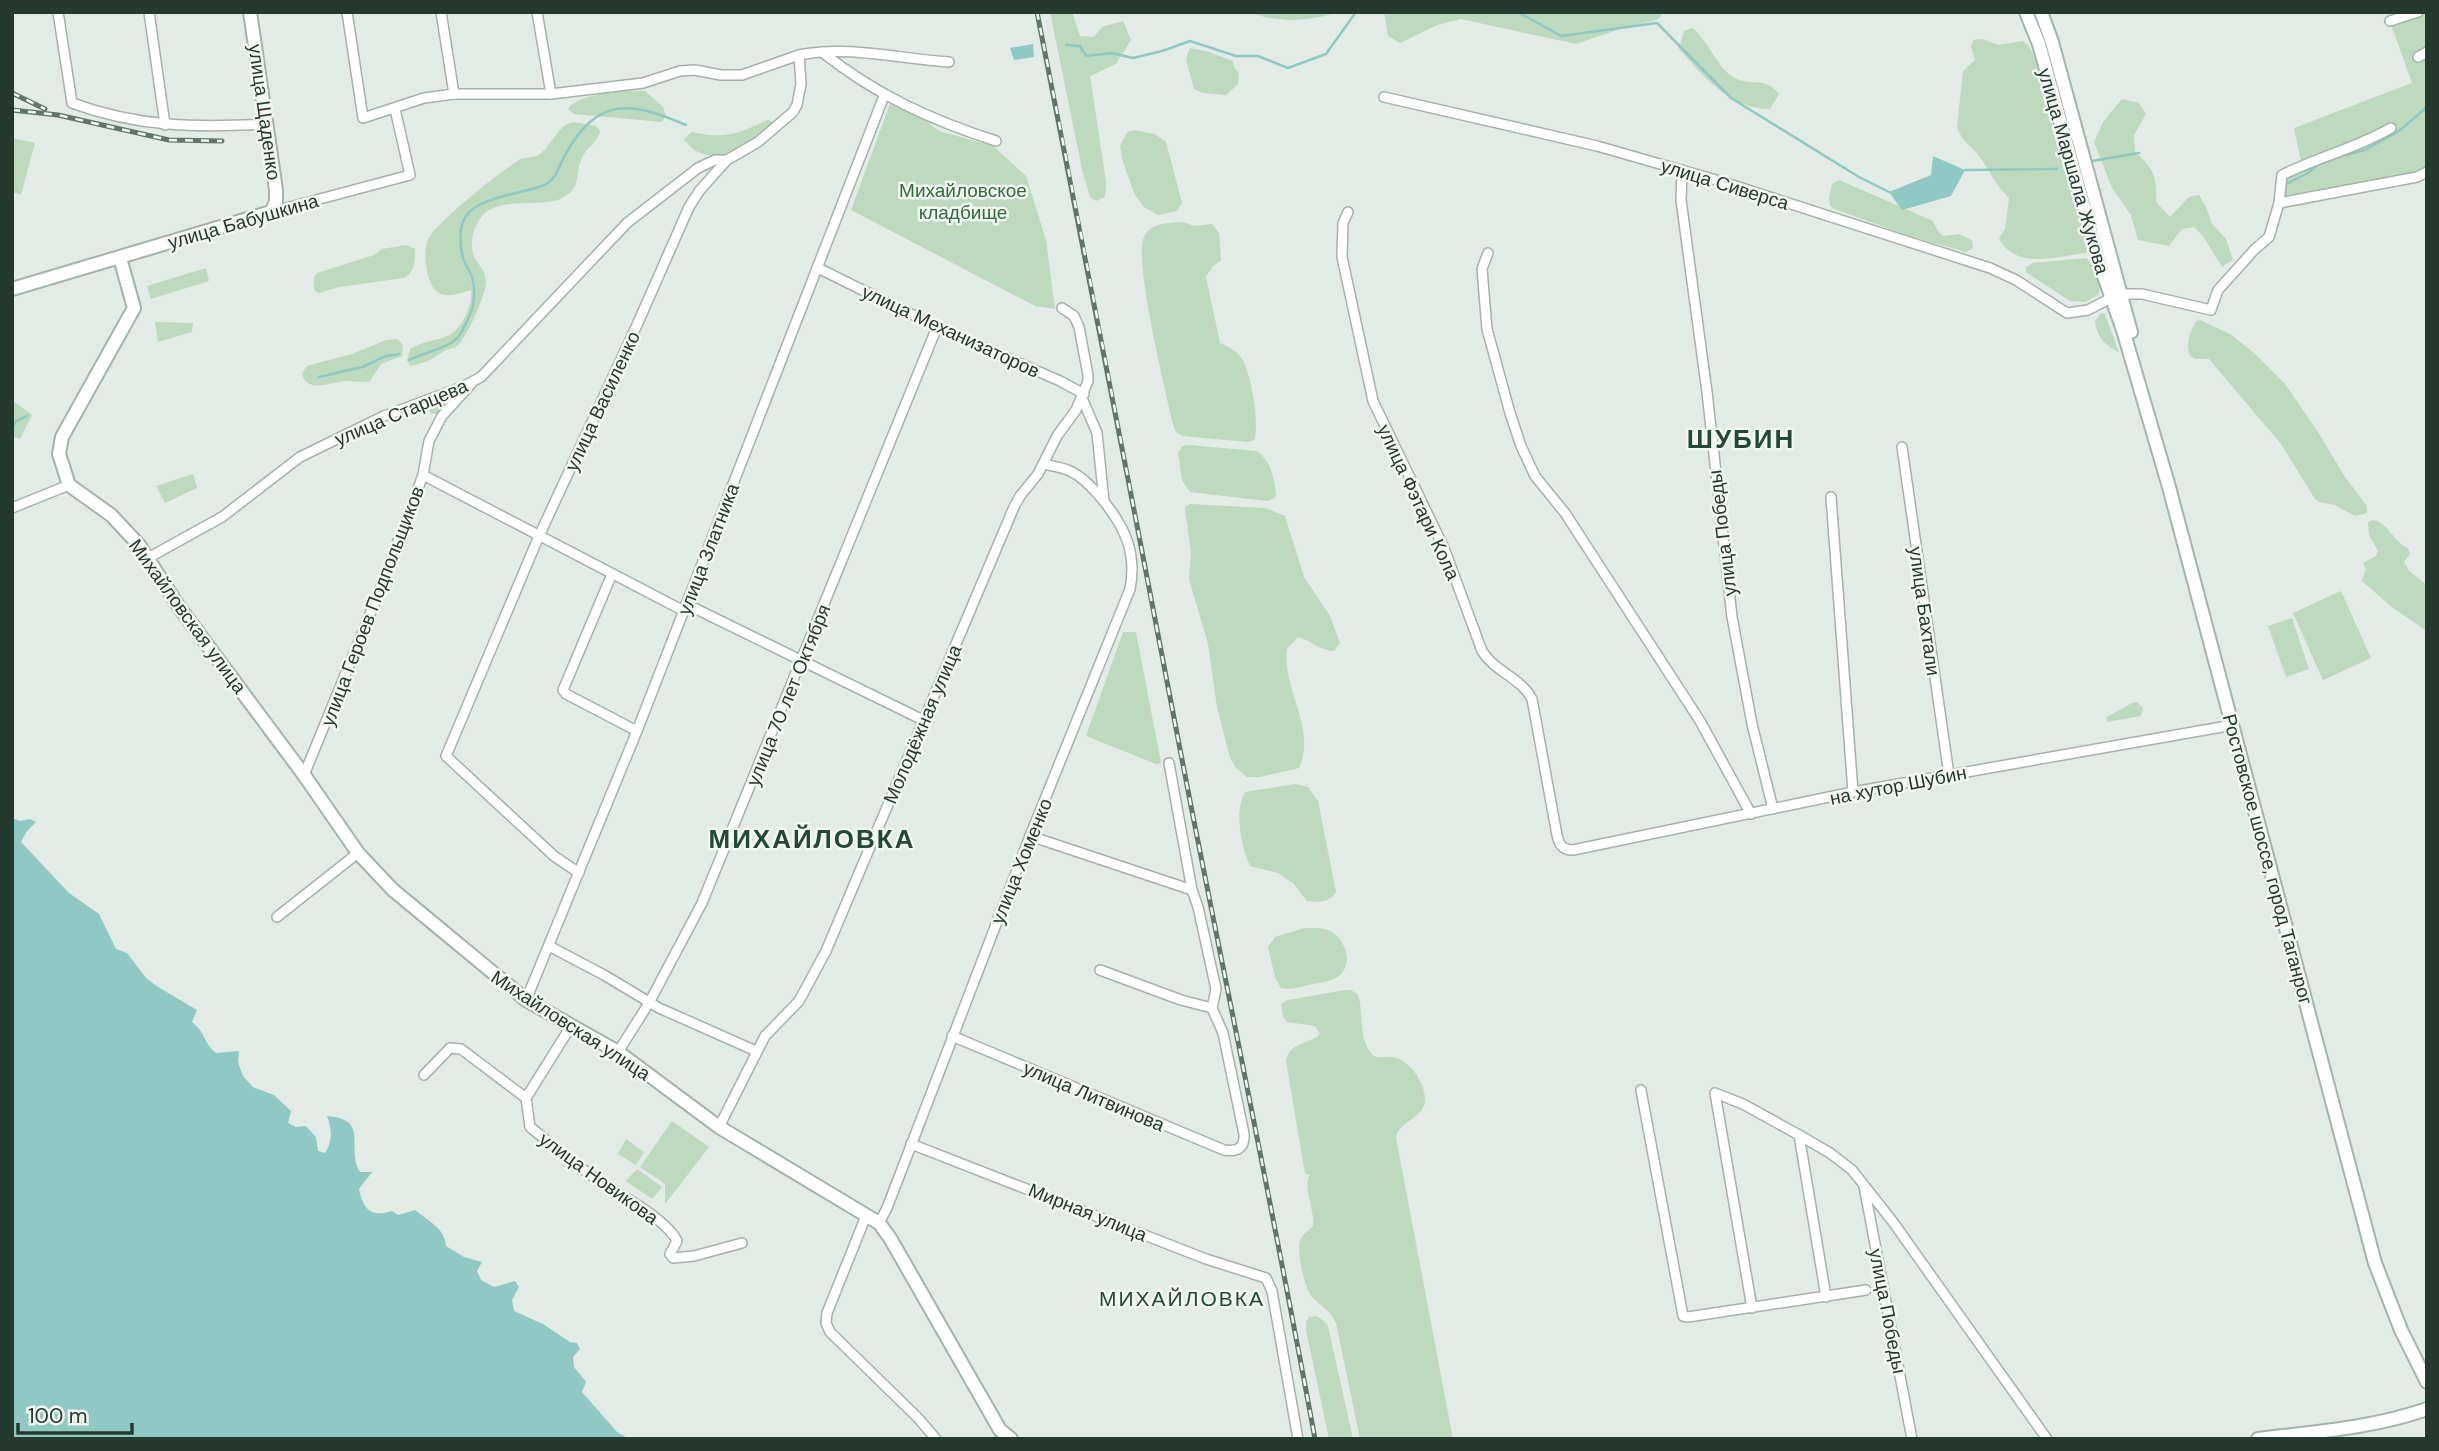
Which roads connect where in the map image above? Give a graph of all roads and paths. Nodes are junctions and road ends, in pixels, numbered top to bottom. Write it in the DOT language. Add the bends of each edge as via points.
graph roads {
  1 [pos="58,12"];
  2 [pos="149,12"];
  3 [pos="250,12"];
  4 [pos="347,12"];
  5 [pos="441,12"];
  6 [pos="537,12"];
  7 [pos="2026,12"];
  8 [pos="2041,12"];
  9 [pos="2418,12"];
  10 [pos="2389,21"];
  11 [pos="822,52"];
  12 [pos="799,55"];
  13 [pos="949,62"];
  14 [pos="454,94"];
  15 [pos="551,94"];
  16 [pos="884,96"];
  17 [pos="1384,97"];
  18 [pos="395,110"];
  19 [pos="267,124"];
  20 [pos="164,125"];
  21 [pos="2392,128"];
  22 [pos="996,141"];
  23 [pos="726,160"];
  24 [pos="1682,170"];
  25 [pos="2427,172"];
  26 [pos="2279,202"];
  27 [pos="271,212"];
  28 [pos="1349,212"];
  29 [pos="1488,253"];
  30 [pos="120,258"];
  31 [pos="818,268"];
  32 [pos="12,289"];
  33 [pos="2116,296"];
  34 [pos="1062,308"];
  35 [pos="937,327"];
  36 [pos="2127,329"];
  37 [pos="472,383"];
  38 [pos="1083,396"];
  39 [pos="1902,447"];
  40 [pos="1043,464"];
  41 [pos="423,475"];
  42 [pos="69,485"];
  43 [pos="1831,498"];
  44 [pos="1104,501"];
  45 [pos="12,508"];
  46 [pos="539,536"];
  47 [pos="148,558"];
  48 [pos="612,574"];
  49 [pos="685,607"];
  50 [pos="802,662"];
  51 [pos="923,719"];
  52 [pos="2236,724"];
  53 [pos="637,731"];
  54 [pos="1169,763"];
  55 [pos="304,775"];
  56 [pos="1949,775"];
  57 [pos="1853,792"];
  58 [pos="1773,810"];
  59 [pos="1751,814"];
  60 [pos="1030,836"];
  61 [pos="1565,849"];
  62 [pos="358,853"];
  63 [pos="579,873"];
  64 [pos="1192,890"];
  65 [pos="277,917"];
  66 [pos="549,946"];
  67 [pos="1100,970"];
  68 [pos="526,1000"];
  69 [pos="649,1003"];
  70 [pos="1212,1008"];
  71 [pos="571,1026"];
  72 [pos="952,1036"];
  73 [pos="757,1051"];
  74 [pos="618,1052"];
  75 [pos="424,1075"];
  76 [pos="1641,1090"];
  77 [pos="526,1098"];
  78 [pos="719,1127"];
  79 [pos="1799,1135"];
  80 [pos="911,1144"];
  81 [pos="1864,1183"];
  82 [pos="866,1216"];
  83 [pos="879,1223"];
  84 [pos="742,1243"];
  85 [pos="1866,1290"];
  86 [pos="1826,1297"];
  87 [pos="1752,1308"];
  88 [pos="2427,1370"];
  89 [pos="2427,1382"];
  90 [pos="2427,1409"];
  91 [pos="1005,1436"];
  92 [pos="936,1439"];
  93 [pos="1298,1439"];
  94 [pos="1912,1439"];
  95 [pos="2047,1439"];
  96 [pos="2258,1439"];
  1 -- 20 [label="street" via="72,103 101,114"];
  2 -- 20 [label="street"];
  3 -- 19 [label="main road, улица Щаденко"];
  4 -- 18 [label="street" via="363,118"];
  5 -- 14 [label="street"];
  6 -- 15 [label="street"];
  7 -- 33 [label="main road, улица Маршала Жукова" via="2039,44 2098,262"];
  8 -- 33 [label="main road, улица Маршала Жукова"];
  9 -- 10 [label="street"];
  11 -- 12 [label="street"];
  11 -- 13 [label="street"];
  11 -- 16 [label="street"];
  12 -- 15 [label="street" via="742,75 680,71 643,83"];
  12 -- 23 [label="street, улица Василенко" via="801,84 793,112 758,142"];
  14 -- 15 [label="street"];
  14 -- 18 [label="street" via="424,98"];
  16 -- 22 [label="street"];
  16 -- 31 [label="street, улица Златника"];
  17 -- 24 [label="street, улица Сиверса"];
  18 -- 27 [label="street, улица Бабушкина" via="410,175"];
  19 -- 20 [label="street"];
  19 -- 27 [label="main road, улица Щаденко" via="276,190"];
  21 -- 26 [label="street" via="2366,143 2282,175"];
  23 -- 37 [label="street, улица Старцева" via="698,168 627,223"];
  23 -- 46 [label="street, улица Василенко" via="685,214"];
  24 -- 33 [label="street, улица Сиверса" via="1990,268 2072,314"];
  24 -- 58 [label="street, улица Победы" via="1681,200 1732,617"];
  25 -- 26 [label="street"];
  26 -- 33 [label="street" via="2269,237 2218,290 2211,310 2142,294"];
  27 -- 30 [label="main road, улица Бабушкина"];
  28 -- 61 [label="street, улица Фэтари Кола" via="1343,223 1342,257 1373,401 1444,548 1482,651 1489,663 1522,685 1532,699 1557,835"];
  29 -- 59 [label="street" via="1482,269 1487,329 1510,413 1535,476 1565,513 1694,712"];
  30 -- 32 [label="main road, улица Бабушкина"];
  30 -- 42 [label="main road" via="134,308 62,436 59,454"];
  31 -- 35 [label="street, улица Механизаторов"];
  31 -- 49 [label="street, улица Златника"];
  33 -- 36 [label="main road, улица Маршала Жукова"];
  34 -- 38 [label="street" via="1074,316 1079,327 1088,374"];
  35 -- 38 [label="street, улица Механизаторов" via="1060,381"];
  35 -- 50 [label="street, улица 70 лет Октября"];
  36 -- 52 [label="main road, Ростовское шоссе, город Таганрог"];
  37 -- 41 [label="street" via="434,429"];
  37 -- 47 [label="street, улица Старцева" via="384,416 300,457 222,517"];
  38 -- 40 [label="street, Молодёжная улица"];
  38 -- 44 [label="street" via="1097,433"];
  39 -- 56 [label="street, улица Бахтали"];
  40 -- 44 [label="street, улица Хоменко" via="1077,475"];
  40 -- 51 [label="street, Молодёжная улица" via="1014,507"];
  41 -- 46 [label="street, улица Героев Подпольщиков"];
  41 -- 55 [label="street, улица Героев Подпольщиков"];
  42 -- 45 [label="street"];
  42 -- 47 [label="main road, Михайловская улица" via="116,519"];
  43 -- 57 [label="street"];
  44 -- 60 [label="street, улица Хоменко" via="1129,541 1133,566 1129,589"];
  46 -- 48 [label="street, улица Героев Подпольщиков"];
  46 -- 63 [label="street, улица Василенко" via="446,756 554,856"];
  47 -- 55 [label="main road, Михайловская улица"];
  48 -- 49 [label="street, улица Героев Подпольщиков"];
  48 -- 53 [label="street" via="563,690"];
  49 -- 50 [label="street, улица Героев Подпольщиков"];
  49 -- 53 [label="street, улица Златника"];
  50 -- 51 [label="street, улица Героев Подпольщиков"];
  50 -- 69 [label="street, улица 70 лет Октября" via="702,903"];
  51 -- 73 [label="street, Молодёжная улица" via="826,951 799,1000"];
  52 -- 56 [label="street, на хутор Шубин"];
  52 -- 88 [label="main road, Ростовское шоссе, город Таганрог" via="2377,1250 2400,1315"];
  52 -- 89 [label="main road, Ростовское шоссе, город Таганрог" via="2375,1263"];
  53 -- 63 [label="street, улица Златника"];
  54 -- 64 [label="street"];
  55 -- 62 [label="main road, Михайловская улица"];
  56 -- 57 [label="street, на хутор Шубин"];
  57 -- 58 [label="street, на хутор Шубин"];
  58 -- 59 [label="street, на хутор Шубин"];
  59 -- 61 [label="street, на хутор Шубин"];
  60 -- 64 [label="street"];
  60 -- 72 [label="street, улица Хоменко"];
  62 -- 65 [label="street"];
  62 -- 68 [label="main road, Михайловская улица" via="402,898"];
  63 -- 66 [label="street, улица Златника"];
  64 -- 70 [label="street" via="1216,989"];
  66 -- 68 [label="street, улица Златника"];
  66 -- 69 [label="street"];
  67 -- 70 [label="street"];
  68 -- 71 [label="main road, Михайловская улица"];
  69 -- 73 [label="street"];
  69 -- 74 [label="street, улица 70 лет Октября"];
  70 -- 72 [label="street, улица Литвинова" via="1223,1033 1244,1134 1237,1151 1224,1150"];
  71 -- 74 [label="main road, Михайловская улица"];
  71 -- 77 [label="street"];
  72 -- 80 [label="street, улица Хоменко"];
  73 -- 78 [label="street, Молодёжная улица"];
  74 -- 78 [label="main road, Михайловская улица"];
  75 -- 77 [label="street" via="450,1048 457,1047"];
  76 -- 87 [label="street" via="1683,1316"];
  77 -- 84 [label="street, улица Новикова" via="530,1127 675,1237 671,1257"];
  78 -- 82 [label="main road, Михайловская улица"];
  79 -- 81 [label="street" via="1843,1161"];
  79 -- 86 [label="street"];
  79 -- 87 [label="street" via="1715,1093"];
  80 -- 83 [label="street, улица Хоменко"];
  80 -- 93 [label="street, Мирная улица" via="1266,1278"];
  81 -- 94 [label="street, улица Победы"];
  81 -- 95 [label="street"];
  82 -- 83 [label="main road, Михайловская улица"];
  82 -- 92 [label="street" via="827,1313 827,1327"];
  83 -- 91 [label="main road, Михайловская улица"];
  85 -- 86 [label="street"];
  86 -- 87 [label="street"];
  90 -- 96 [label="main road" via="2368,1424"];
}
